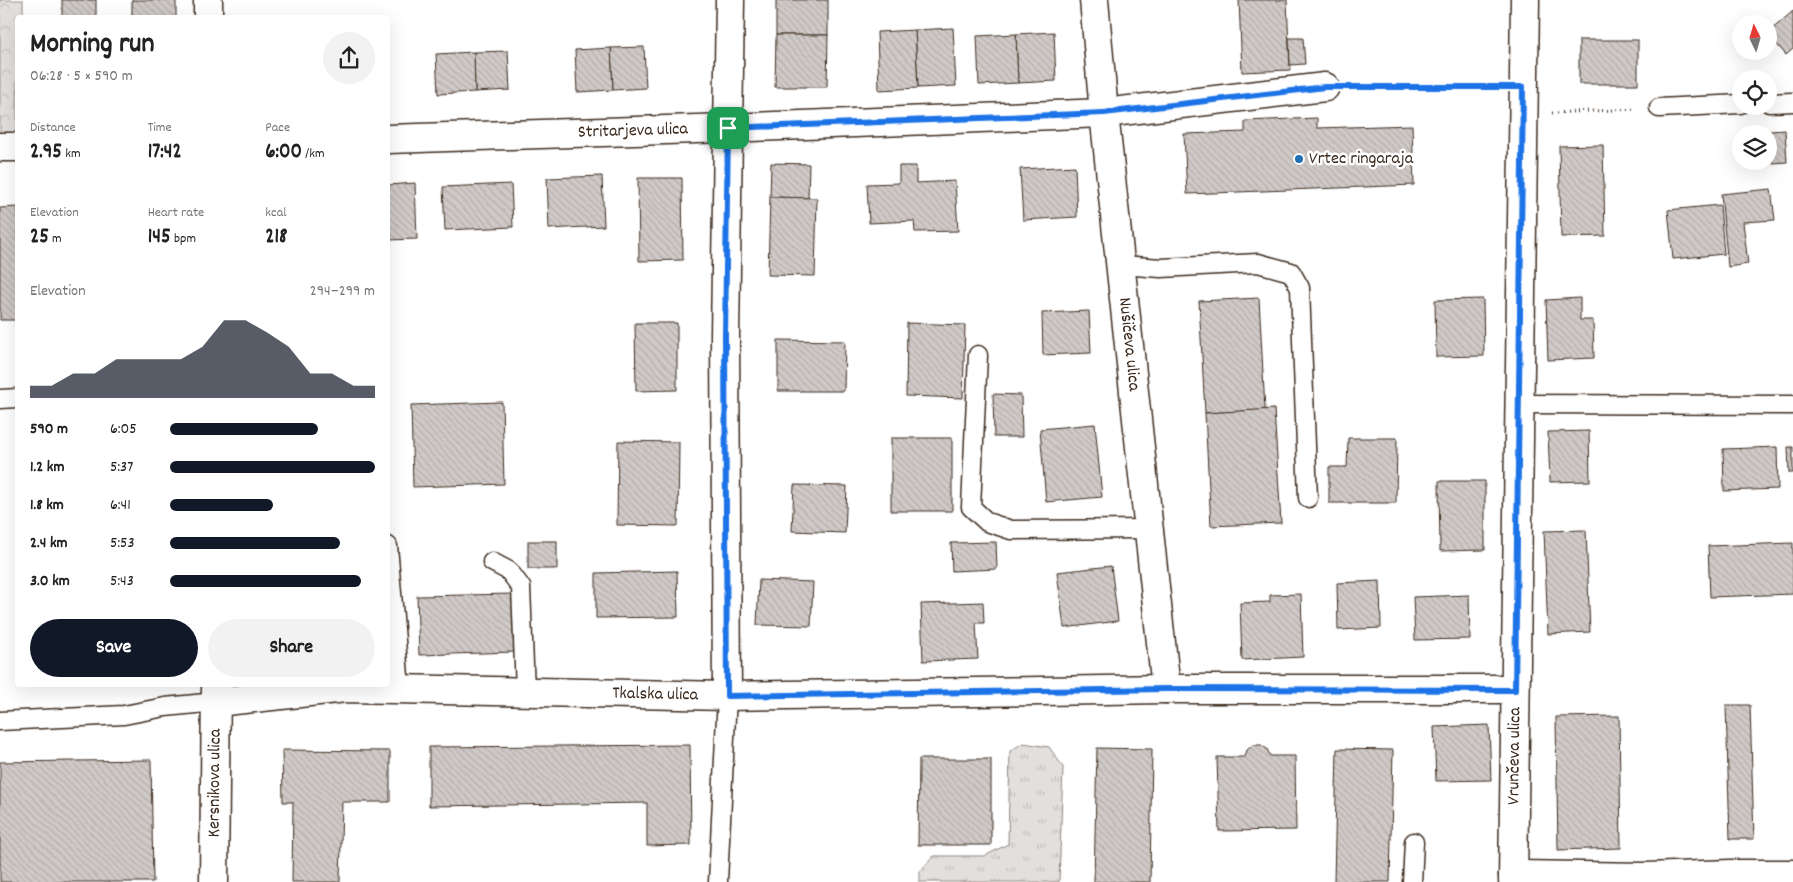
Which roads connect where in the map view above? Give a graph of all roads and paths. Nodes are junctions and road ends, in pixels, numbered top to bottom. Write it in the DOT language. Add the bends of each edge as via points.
graph roads {
  1 [pos="208,0"];
  2 [pos="730,0"];
  3 [pos="1094,0"];
  4 [pos="1525,0"];
  5 [pos="208,15"];
  6 [pos="1325,87"];
  7 [pos="1523,87"];
  8 [pos="1793,102"];
  9 [pos="1777,103"];
  10 [pos="1732,104"];
  11 [pos="1659,108"];
  12 [pos="1104,113"];
  13 [pos="1523,114"];
  14 [pos="728,128"];
  15 [pos="390,139"];
  16 [pos="0,147"];
  17 [pos="15,147"];
  18 [pos="1122,265"];
  19 [pos="978,355"];
  20 [pos="15,398"];
  21 [pos="0,399"];
  22 [pos="1519,404"];
  23 [pos="1793,405"];
  24 [pos="1308,498"];
  25 [pos="1149,529"];
  26 [pos="492,562"];
  27 [pos="390,570"];
  28 [pos="400,688"];
  29 [pos="1166,689"];
  30 [pos="1515,690"];
  31 [pos="525,691"];
  32 [pos="216,694"];
  33 [pos="727,696"];
  34 [pos="0,721"];
  35 [pos="1414,842"];
  36 [pos="1793,874"];
  37 [pos="1513,878"];
  38 [pos="214,882"];
  39 [pos="718,882"];
  40 [pos="1412,882"];
  1 -- 5 [label="street"];
  2 -- 14 [label="street"];
  3 -- 12 [label="street, Nušičeva ulica"];
  4 -- 7 [label="street, Vrunčeva ulica"];
  6 -- 7 [label="path"];
  6 -- 12 [label="street, Stritarjeva ulica"];
  7 -- 13 [label="street, Vrunčeva ulica"];
  8 -- 9 [label="lane"];
  10 -- 11 [label="lane"];
  11 -- 13 [label="path"];
  12 -- 14 [label="street, Stritarjeva ulica"];
  12 -- 18 [label="street, Nušičeva ulica"];
  13 -- 22 [label="street, Vrunčeva ulica"];
  14 -- 15 [label="street, Stritarjeva ulica"];
  14 -- 33 [label="street" via="725,336"];
  16 -- 17 [label="street"];
  18 -- 24 [label="lane" via="1161,268 1258,263 1291,272 1300,288"];
  18 -- 25 [label="street, Nušičeva ulica"];
  19 -- 25 [label="lane" via="971,507 987,522 1011,530"];
  20 -- 21 [label="lane"];
  22 -- 23 [label="lane"];
  22 -- 30 [label="street, Vrunčeva ulica"];
  25 -- 29 [label="street, Nušičeva ulica"];
  26 -- 31 [label="lane" via="509,571 521,587"];
  27 -- 28 [label="lane"];
  28 -- 31 [label="street, Tkalska ulica"];
  28 -- 32 [label="street, Tkalska ulica"];
  29 -- 30 [label="street, Tkalska ulica"];
  29 -- 33 [label="street, Tkalska ulica"];
  30 -- 37 [label="street, Vrunčeva ulica"];
  31 -- 33 [label="street, Tkalska ulica"];
  32 -- 34 [label="lane" via="124,714"];
  32 -- 38 [label="street, Kersnikova ulica"];
  33 -- 39 [label="lane"];
  35 -- 40 [label="lane"];
  36 -- 37 [label="street"];
}
